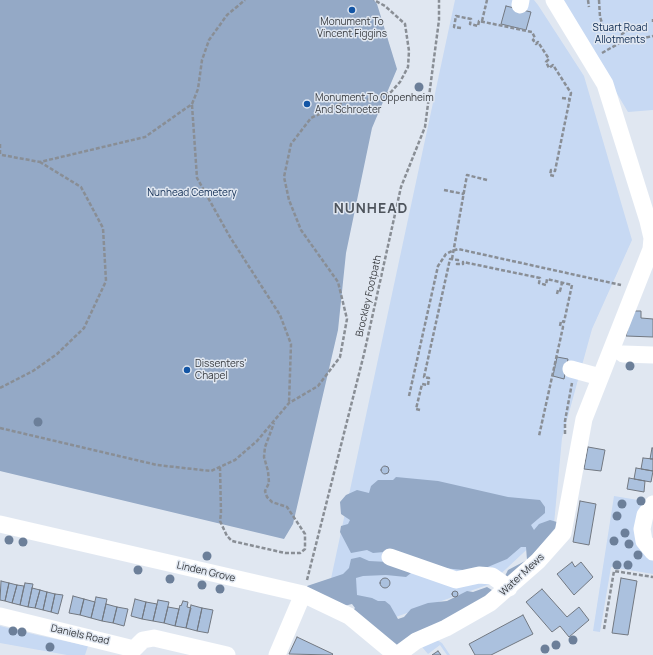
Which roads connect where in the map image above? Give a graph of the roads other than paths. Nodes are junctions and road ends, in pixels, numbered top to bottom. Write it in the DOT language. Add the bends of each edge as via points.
graph roads {
  1 [pos="554,0"];
  2 [pos="623,354"];
  3 [pos="653,355"];
  4 [pos="571,369"];
  5 [pos="600,377"];
  6 [pos="653,504"];
  7 [pos="0,524"];
  8 [pos="653,552"];
  9 [pos="390,557"];
  10 [pos="509,588"];
  11 [pos="303,594"];
  12 [pos="0,616"];
  13 [pos="133,652"];
  14 [pos="227,655"];
  15 [pos="277,655"];
  16 [pos="397,655"];
  1 -- 5 [label="street, Water Mews" via="605,84 652,238 651,249"];
  2 -- 3 [label="street"];
  4 -- 5 [label="street"];
  5 -- 10 [label="street, Water Mews" via="584,419 563,533"];
  6 -- 8 [label="street" via="645,515 642,529 644,541"];
  7 -- 11 [label="street, Linden Grove"];
  9 -- 10 [label="street" via="456,580 479,574 492,576"];
  10 -- 16 [label="street, Water Mews" via="483,608 416,641"];
  11 -- 15 [label="street"];
  11 -- 16 [label="street, Linden Grove" via="349,616"];
  12 -- 13 [label="street, Daniels Road"];
  13 -- 14 [label="street, Daniels Road" via="143,640 154,638"];
}
